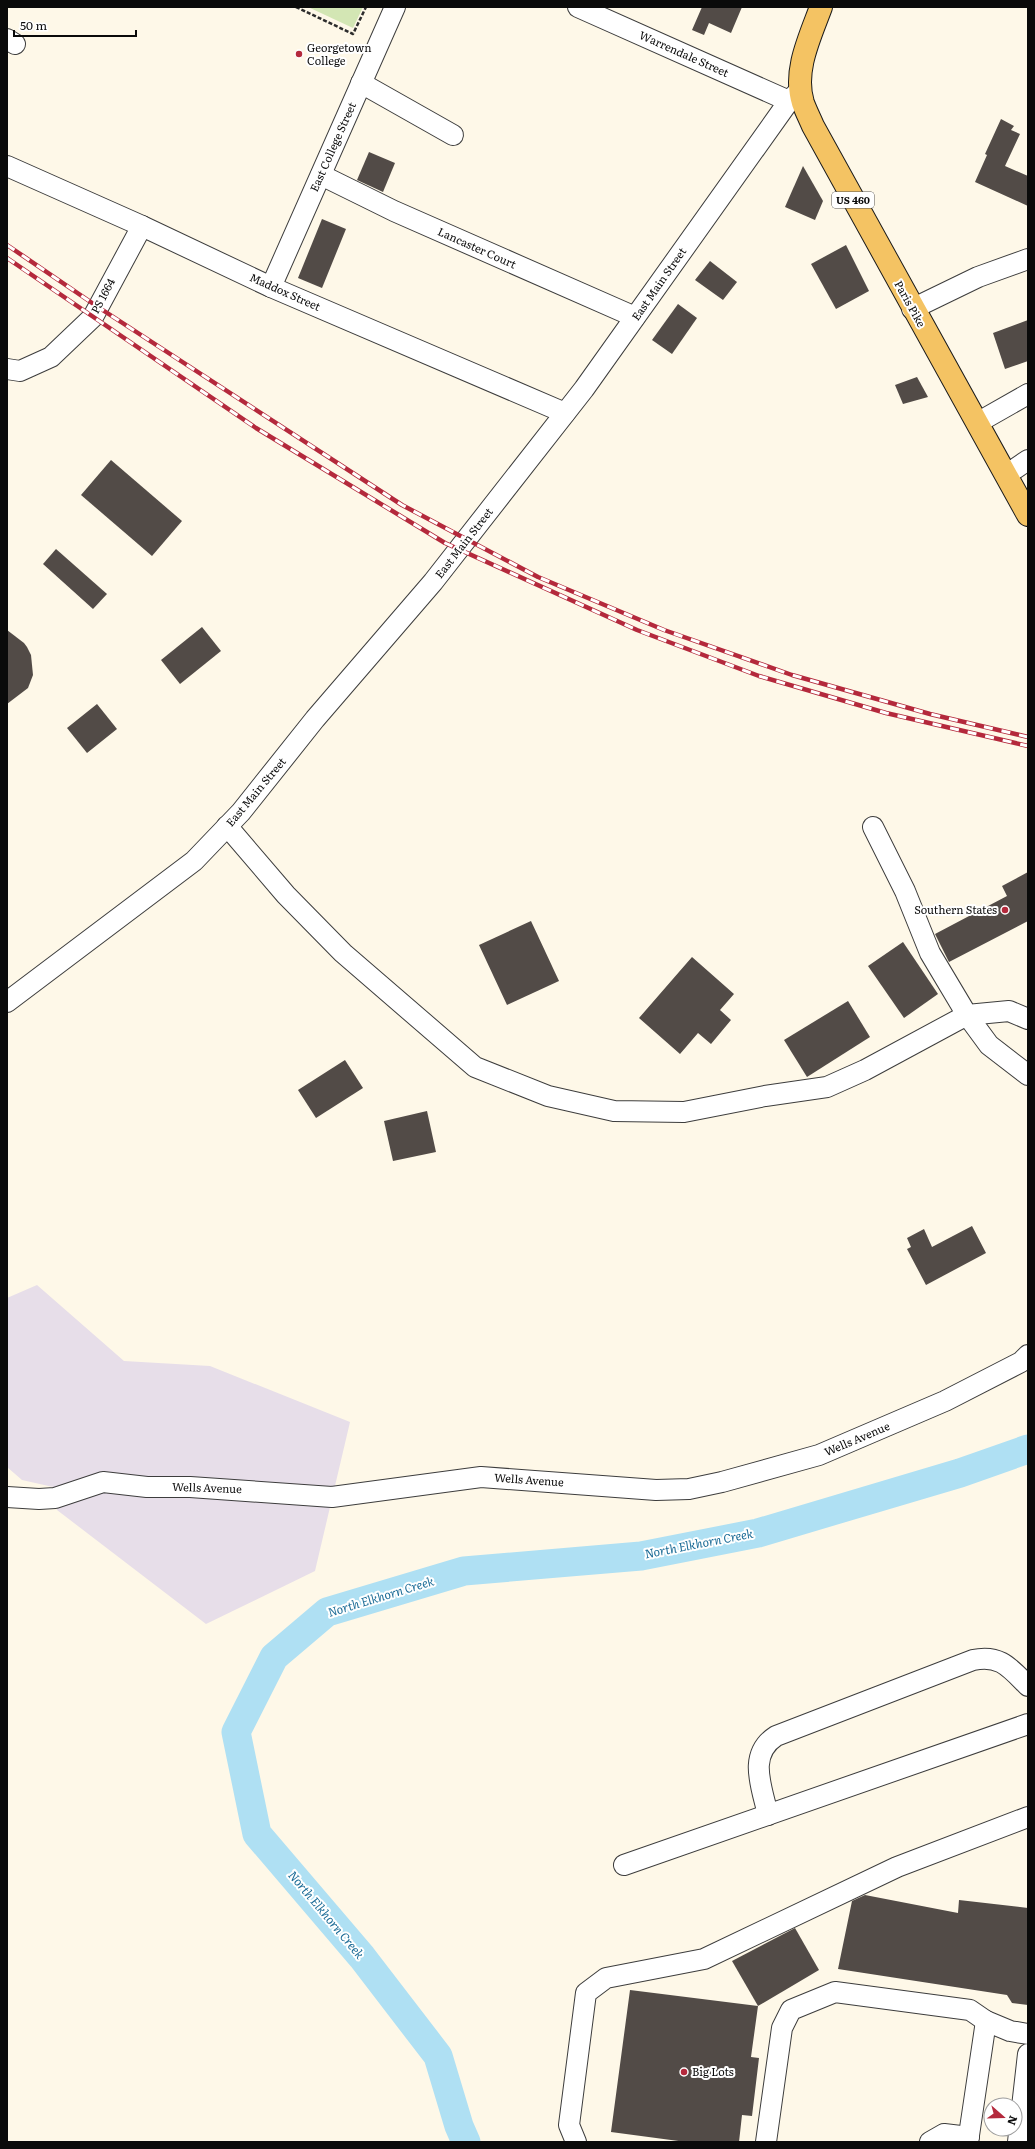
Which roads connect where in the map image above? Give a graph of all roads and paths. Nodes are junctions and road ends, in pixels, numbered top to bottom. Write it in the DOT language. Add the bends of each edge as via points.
graph roads {
  1 [pos="296,7"];
  2 [pos="366,7"];
  3 [pos="395,7"];
  4 [pos="578,7"];
  5 [pos="821,7"];
  6 [pos="362,83"];
  7 [pos="795,95"];
  8 [pos="453,135"];
  9 [pos="7,166"];
  10 [pos="321,175"];
  11 [pos="142,226"];
  12 [pos="1028,259"];
  13 [pos="271,286"];
  14 [pos="912,309"];
  15 [pos="635,318"];
  16 [pos="7,369"];
  17 [pos="1028,394"];
  18 [pos="565,413"];
  19 [pos="977,423"];
  20 [pos="1028,460"];
  21 [pos="1006,475"];
  22 [pos="1028,515"];
  23 [pos="227,826"];
  24 [pos="873,827"];
  25 [pos="7,1002"];
  26 [pos="967,1015"];
  27 [pos="1028,1019"];
  28 [pos="1028,1075"];
  29 [pos="1028,1355"];
  30 [pos="7,1497"];
  31 [pos="1028,1686"];
  32 [pos="1028,1724"];
  33 [pos="768,1814"];
  34 [pos="1028,1817"];
  35 [pos="624,1865"];
  36 [pos="986,2021"];
  37 [pos="1028,2034"];
  38 [pos="1028,2054"];
  39 [pos="969,2140"];
  40 [pos="576,2142"];
  41 [pos="766,2142"];
  42 [pos="930,2142"];
  43 [pos="1018,2142"];
  1 -- 2 [label="path" via="353,34"];
  3 -- 6 [label="street, East College Street"];
  4 -- 7 [label="street, Warrendale Street"];
  5 -- 7 [label="main road, US 460" via="803,56"];
  6 -- 8 [label="street"];
  6 -- 10 [label="street, East College Street"];
  7 -- 14 [label="main road, Paris Pike / US 460" via="803,103"];
  7 -- 15 [label="street, East Main Street"];
  9 -- 11 [label="street, Maddox Street"];
  10 -- 13 [label="street, East College Street"];
  10 -- 15 [label="street, Lancaster Court" via="394,211"];
  11 -- 13 [label="street, Maddox Street"];
  11 -- 16 [label="street, PS 1664" via="93,317 51,357 20,372"];
  12 -- 14 [label="street" via="978,278"];
  13 -- 18 [label="street, Maddox Street"];
  14 -- 19 [label="main road, Paris Pike / US 460"];
  15 -- 18 [label="street, East Main Street"];
  17 -- 19 [label="street"];
  18 -- 23 [label="street, East Main Street" via="433,582"];
  19 -- 21 [label="main road, Paris Pike / US 460"];
  20 -- 21 [label="street"];
  21 -- 22 [label="main road, Paris Pike / US 460"];
  23 -- 25 [label="street, East Main Street" via="194,861"];
  23 -- 26 [label="street" via="286,895 342,953 475,1067 548,1096 614,1111 684,1112 827,1087 865,1070"];
  24 -- 26 [label="street" via="905,891 930,953"];
  26 -- 27 [label="street" via="1009,1011"];
  26 -- 28 [label="street" via="989,1045"];
  29 -- 30 [label="street, Wells Avenue" via="1021,1362 945,1401 819,1455 689,1489 656,1490 481,1477 332,1497 198,1487 147,1487 103,1482 55,1498"];
  31 -- 33 [label="street" via="1003,1663 984,1658 973,1660 776,1736 761,1750 757,1763"];
  32 -- 33 [label="street"];
  33 -- 35 [label="street"];
  34 -- 40 [label="street" via="897,1866 704,1959 606,1978 586,1994 569,2125"];
  36 -- 37 [label="street" via="1010,2031"];
  36 -- 39 [label="street"];
  36 -- 41 [label="street" via="970,2010 835,1992 792,2010 782,2028"];
  38 -- 43 [label="street"];
  39 -- 42 [label="street" via="944,2134"];
}
